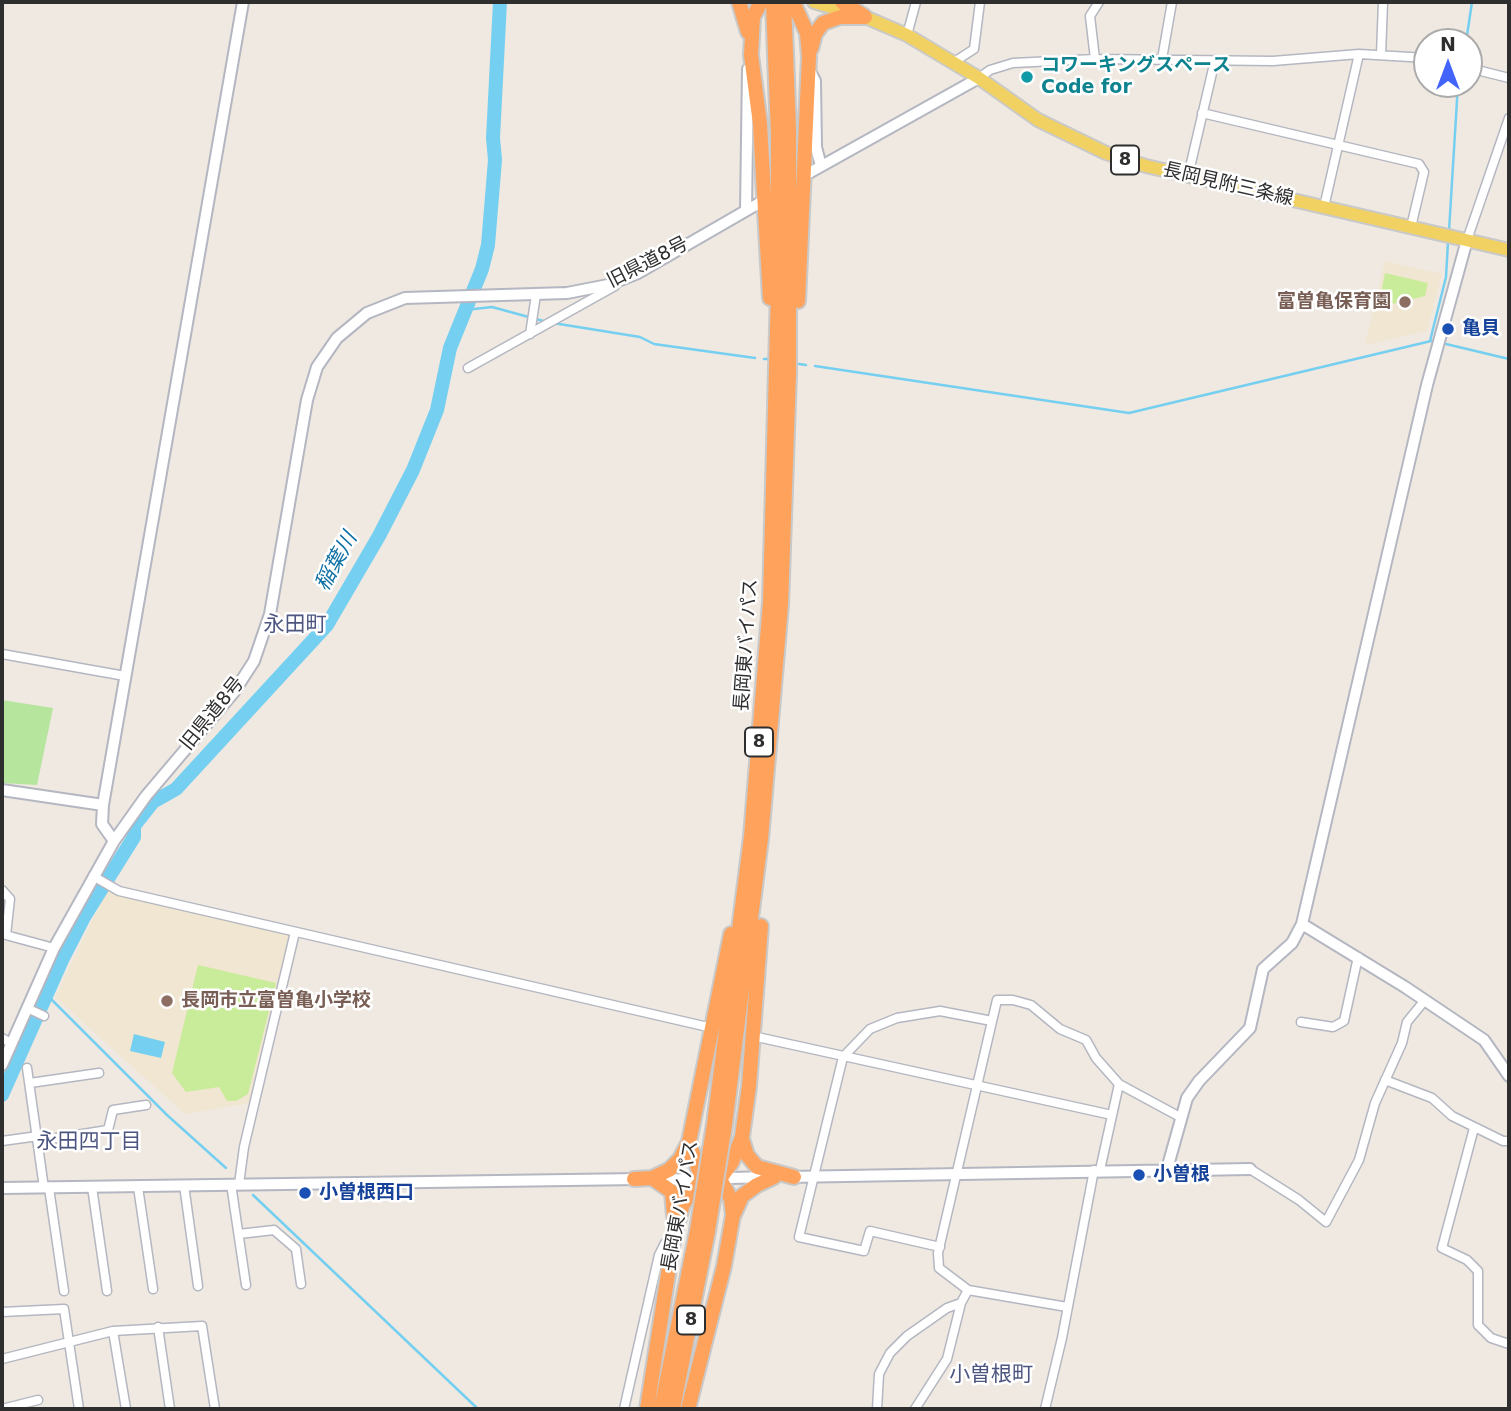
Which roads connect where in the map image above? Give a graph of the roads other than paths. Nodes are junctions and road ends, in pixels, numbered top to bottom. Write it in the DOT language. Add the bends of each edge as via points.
graph roads {
  1 [pos="243,2"];
  2 [pos="739,2"];
  3 [pos="761,2"];
  4 [pos="773,2"];
  5 [pos="784,2"];
  6 [pos="793,2"];
  7 [pos="814,2"];
  8 [pos="842,2"];
  9 [pos="916,2"];
  10 [pos="980,2"];
  11 [pos="1099,2"];
  12 [pos="1172,2"];
  13 [pos="1383,2"];
  14 [pos="865,17"];
  15 [pos="780,30"];
  16 [pos="907,35"];
  17 [pos="1359,54"];
  18 [pos="1381,55"];
  19 [pos="751,57"];
  20 [pos="1413,57"];
  21 [pos="1095,59"];
  22 [pos="1162,59"];
  23 [pos="1215,60"];
  24 [pos="954,62"];
  25 [pos="809,63"];
  26 [pos="1483,72"];
  27 [pos="979,78"];
  28 [pos="1509,78"];
  29 [pos="1202,113"];
  30 [pos="1509,118"];
  31 [pos="1338,144"];
  32 [pos="821,166"];
  33 [pos="808,173"];
  34 [pos="1188,176"];
  35 [pos="761,202"];
  36 [pos="1324,207"];
  37 [pos="746,210"];
  38 [pos="1411,227"];
  39 [pos="1467,240"];
  40 [pos="1509,250"];
  41 [pos="638,273"];
  42 [pos="536,295"];
  43 [pos="530,334"];
  44 [pos="778,359"];
  45 [pos="468,368"];
  46 [pos="790,372"];
  47 [pos="2,654"];
  48 [pos="125,676"];
  49 [pos="763,700"];
  50 [pos="771,729"];
  51 [pos="2,790"];
  52 [pos="103,805"];
  53 [pos="114,841"];
  54 [pos="93,876"];
  55 [pos="2,891"];
  56 [pos="1302,924"];
  57 [pos="295,932"];
  58 [pos="4,934"];
  59 [pos="54,948"];
  60 [pos="1358,957"];
  61 [pos="1425,1000"];
  62 [pos="29,1009"];
  63 [pos="44,1016"];
  64 [pos="992,1021"];
  65 [pos="1301,1022"];
  66 [pos="708,1027"];
  67 [pos="757,1037"];
  68 [pos="7,1040"];
  69 [pos="843,1057"];
  70 [pos="2,1065"];
  71 [pos="27,1068"];
  72 [pos="99,1073"];
  73 [pos="1509,1076"];
  74 [pos="1385,1080"];
  75 [pos="30,1083"];
  76 [pos="1119,1084"];
  77 [pos="978,1088"];
  78 [pos="146,1105"];
  79 [pos="1112,1115"];
  80 [pos="1180,1117"];
  81 [pos="720,1124"];
  82 [pos="1474,1128"];
  83 [pos="38,1138"];
  84 [pos="742,1138"];
  85 [pos="2,1141"];
  86 [pos="1509,1141"];
  87 [pos="689,1142"];
  88 [pos="1167,1169"];
  89 [pos="1250,1169"];
  90 [pos="1097,1170"];
  91 [pos="957,1174"];
  92 [pos="775,1177"];
  93 [pos="794,1177"];
  94 [pos="813,1177"];
  95 [pos="634,1179"];
  96 [pos="720,1179"];
  97 [pos="655,1180"];
  98 [pos="702,1180"];
  99 [pos="235,1184"];
  100 [pos="184,1185"];
  101 [pos="138,1186"];
  102 [pos="92,1187"];
  103 [pos="2,1188"];
  104 [pos="47,1188"];
  105 [pos="733,1215"];
  106 [pos="702,1231"];
  107 [pos="239,1234"];
  108 [pos="673,1239"];
  109 [pos="940,1247"];
  110 [pos="301,1283"];
  111 [pos="246,1285"];
  112 [pos="198,1286"];
  113 [pos="152,1289"];
  114 [pos="968,1290"];
  115 [pos="64,1291"];
  116 [pos="107,1292"];
  117 [pos="961,1303"];
  118 [pos="1067,1307"];
  119 [pos="2,1312"];
  120 [pos="158,1327"];
  121 [pos="113,1331"];
  122 [pos="70,1342"];
  123 [pos="1509,1344"];
  124 [pos="2,1359"];
  125 [pos="38,1400"];
  126 [pos="2,1409"];
  127 [pos="79,1409"];
  128 [pos="126,1409"];
  129 [pos="170,1409"];
  130 [pos="215,1409"];
  131 [pos="624,1409"];
  132 [pos="647,1409"];
  133 [pos="662,1409"];
  134 [pos="673,1409"];
  135 [pos="688,1409"];
  136 [pos="877,1409"];
  137 [pos="915,1409"];
  138 [pos="1045,1409"];
  1 -- 48 [label="street"];
  2 -- 19 [label="highway"];
  3 -- 19 [label="highway" via="753,17"];
  4 -- 15 [label="highway, 長岡東バイパス / 8"];
  5 -- 15 [label="highway, 長岡東バイパス / 8"];
  6 -- 25 [label="highway" via="807,33"];
  7 -- 14 [label="main road, 長岡見附三条線 / 8"];
  8 -- 14 [label="highway"];
  9 -- 16 [label="street"];
  10 -- 24 [label="street" via="974,49"];
  11 -- 21 [label="street" via="1090,16"];
  12 -- 22 [label="street"];
  13 -- 18 [label="street"];
  14 -- 16 [label="main road, 長岡見附三条線 / 8"];
  14 -- 25 [label="highway" via="823,23 815,34"];
  15 -- 44 [label="highway, 長岡東バイパス / 8"];
  15 -- 46 [label="highway, 長岡東バイパス / 8" via="789,130"];
  16 -- 24 [label="main road, 長岡見附三条線 / 8"];
  17 -- 18 [label="street"];
  17 -- 23 [label="street"];
  17 -- 31 [label="street"];
  18 -- 20 [label="street"];
  19 -- 37 [label="street" via="747,72"];
  19 -- 44 [label="highway" via="760,124 771,329"];
  21 -- 22 [label="street"];
  21 -- 27 [label="street" via="1013,63"];
  22 -- 23 [label="street"];
  23 -- 29 [label="street"];
  24 -- 27 [label="main road, 長岡見附三条線 / 8"];
  25 -- 32 [label="street" via="815,81 816,147"];
  25 -- 46 [label="highway"];
  26 -- 28 [label="street"];
  27 -- 32 [label="street"];
  27 -- 34 [label="main road, 長岡見附三条線 / 8" via="1038,120 1082,143"];
  29 -- 31 [label="street"];
  29 -- 34 [label="street"];
  30 -- 39 [label="street"];
  31 -- 36 [label="street"];
  31 -- 38 [label="street" via="1423,167"];
  32 -- 33 [label="street"];
  34 -- 36 [label="main road, 長岡見附三条線 / 8"];
  35 -- 37 [label="street, 旧県道8号"];
  36 -- 38 [label="main road, 長岡見附三条線 / 8"];
  37 -- 41 [label="street, 旧県道8号"];
  38 -- 39 [label="main road, 長岡見附三条線 / 8"];
  39 -- 40 [label="main road, 長岡見附三条線 / 8"];
  39 -- 56 [label="street" via="1427,385"];
  41 -- 42 [label="street, 旧県道8号" via="589,290"];
  41 -- 43 [label="street"];
  42 -- 43 [label="street"];
  42 -- 53 [label="street, 旧県道8号" via="421,296 386,304 358,318 331,345 317,367 307,400 272,602 254,661"];
  43 -- 45 [label="street"];
  44 -- 49 [label="highway, 長岡東バイパス / 8"];
  46 -- 50 [label="highway, 長岡東バイパス / 8"];
  47 -- 48 [label="street"];
  48 -- 52 [label="street"];
  49 -- 81 [label="highway, 長岡東バイパス / 8"];
  49 -- 87 [label="highway, 8" via="727,957"];
  50 -- 81 [label="highway, 長岡東バイパス / 8" via="749,953"];
  50 -- 84 [label="highway, 8" via="756,997"];
  51 -- 52 [label="street"];
  52 -- 53 [label="street" via="102,824"];
  53 -- 54 [label="street, 旧県道8号"];
  54 -- 57 [label="street" via="119,891"];
  54 -- 59 [label="street, 旧県道8号"];
  55 -- 58 [label="street" via="10,899"];
  56 -- 60 [label="street"];
  56 -- 80 [label="street" via="1292,943 1263,969 1250,1028 1191,1090"];
  57 -- 66 [label="street"];
  57 -- 99 [label="street"];
  58 -- 59 [label="street"];
  59 -- 62 [label="street, 旧県道8号"];
  60 -- 61 [label="street"];
  60 -- 65 [label="street" via="1344,1021 1333,1027"];
  61 -- 73 [label="street" via="1484,1040"];
  61 -- 74 [label="street" via="1407,1022"];
  62 -- 63 [label="street"];
  62 -- 68 [label="street, 旧県道8号"];
  64 -- 69 [label="street" via="940,1011 897,1018 870,1029"];
  64 -- 76 [label="street" via="997,1000 1031,1005 1060,1029 1086,1040"];
  64 -- 77 [label="street"];
  67 -- 69 [label="street"];
  68 -- 70 [label="street, 旧県道8号"];
  69 -- 77 [label="street"];
  69 -- 94 [label="street"];
  71 -- 75 [label="street"];
  72 -- 75 [label="street"];
  74 -- 82 [label="street" via="1432,1098"];
  74 -- 89 [label="street" via="1359,1160 1326,1222"];
  75 -- 83 [label="street"];
  76 -- 79 [label="street"];
  76 -- 80 [label="street"];
  77 -- 79 [label="street"];
  77 -- 91 [label="street"];
  78 -- 83 [label="street" via="113,1110 108,1130"];
  79 -- 90 [label="street"];
  80 -- 88 [label="street"];
  81 -- 106 [label="highway, 長岡東バイパス / 8, bridge"];
  82 -- 86 [label="street"];
  82 -- 123 [label="street" via="1442,1248 1474,1265 1478,1271 1478,1325 1492,1338"];
  83 -- 85 [label="street"];
  83 -- 104 [label="street"];
  84 -- 93 [label="highway" via="757,1167"];
  84 -- 96 [label="highway, 8"];
  87 -- 95 [label="highway" via="669,1170 652,1178"];
  87 -- 98 [label="highway"];
  88 -- 89 [label="street"];
  88 -- 90 [label="street"];
  90 -- 91 [label="street"];
  90 -- 118 [label="street"];
  91 -- 94 [label="street"];
  91 -- 109 [label="street"];
  92 -- 93 [label="street"];
  92 -- 96 [label="street"];
  92 -- 105 [label="highway" via="742,1196"];
  93 -- 94 [label="street"];
  94 -- 109 [label="street" via="799,1237 864,1251 870,1231"];
  95 -- 97 [label="street"];
  95 -- 99 [label="street"];
  96 -- 98 [label="street"];
  96 -- 105 [label="highway, 8" via="731,1199"];
  97 -- 98 [label="street"];
  97 -- 108 [label="highway" via="674,1197"];
  98 -- 108 [label="highway, 8" via="683,1204"];
  99 -- 100 [label="street"];
  99 -- 107 [label="street"];
  100 -- 101 [label="street"];
  100 -- 112 [label="street"];
  101 -- 102 [label="street"];
  101 -- 113 [label="street"];
  102 -- 104 [label="street"];
  102 -- 116 [label="street"];
  103 -- 104 [label="street"];
  104 -- 115 [label="street"];
  105 -- 135 [label="highway, 8"];
  106 -- 133 [label="highway, 長岡東バイパス / 8"];
  106 -- 134 [label="highway, 長岡東バイパス / 8"];
  107 -- 110 [label="street" via="275,1230 296,1249"];
  107 -- 111 [label="street"];
  108 -- 131 [label="street" via="659,1255"];
  108 -- 132 [label="highway, 8"];
  109 -- 114 [label="street" via="939,1268"];
  114 -- 117 [label="street"];
  114 -- 118 [label="street"];
  117 -- 136 [label="street" via="947,1307 890,1353 879,1374"];
  117 -- 137 [label="street" via="947,1359"];
  118 -- 138 [label="street"];
  119 -- 122 [label="street" via="64,1309"];
  120 -- 121 [label="street"];
  120 -- 129 [label="street"];
  120 -- 130 [label="street" via="202,1326"];
  121 -- 122 [label="street"];
  121 -- 128 [label="street"];
  122 -- 124 [label="street"];
  122 -- 127 [label="street"];
  125 -- 126 [label="street"];
}
